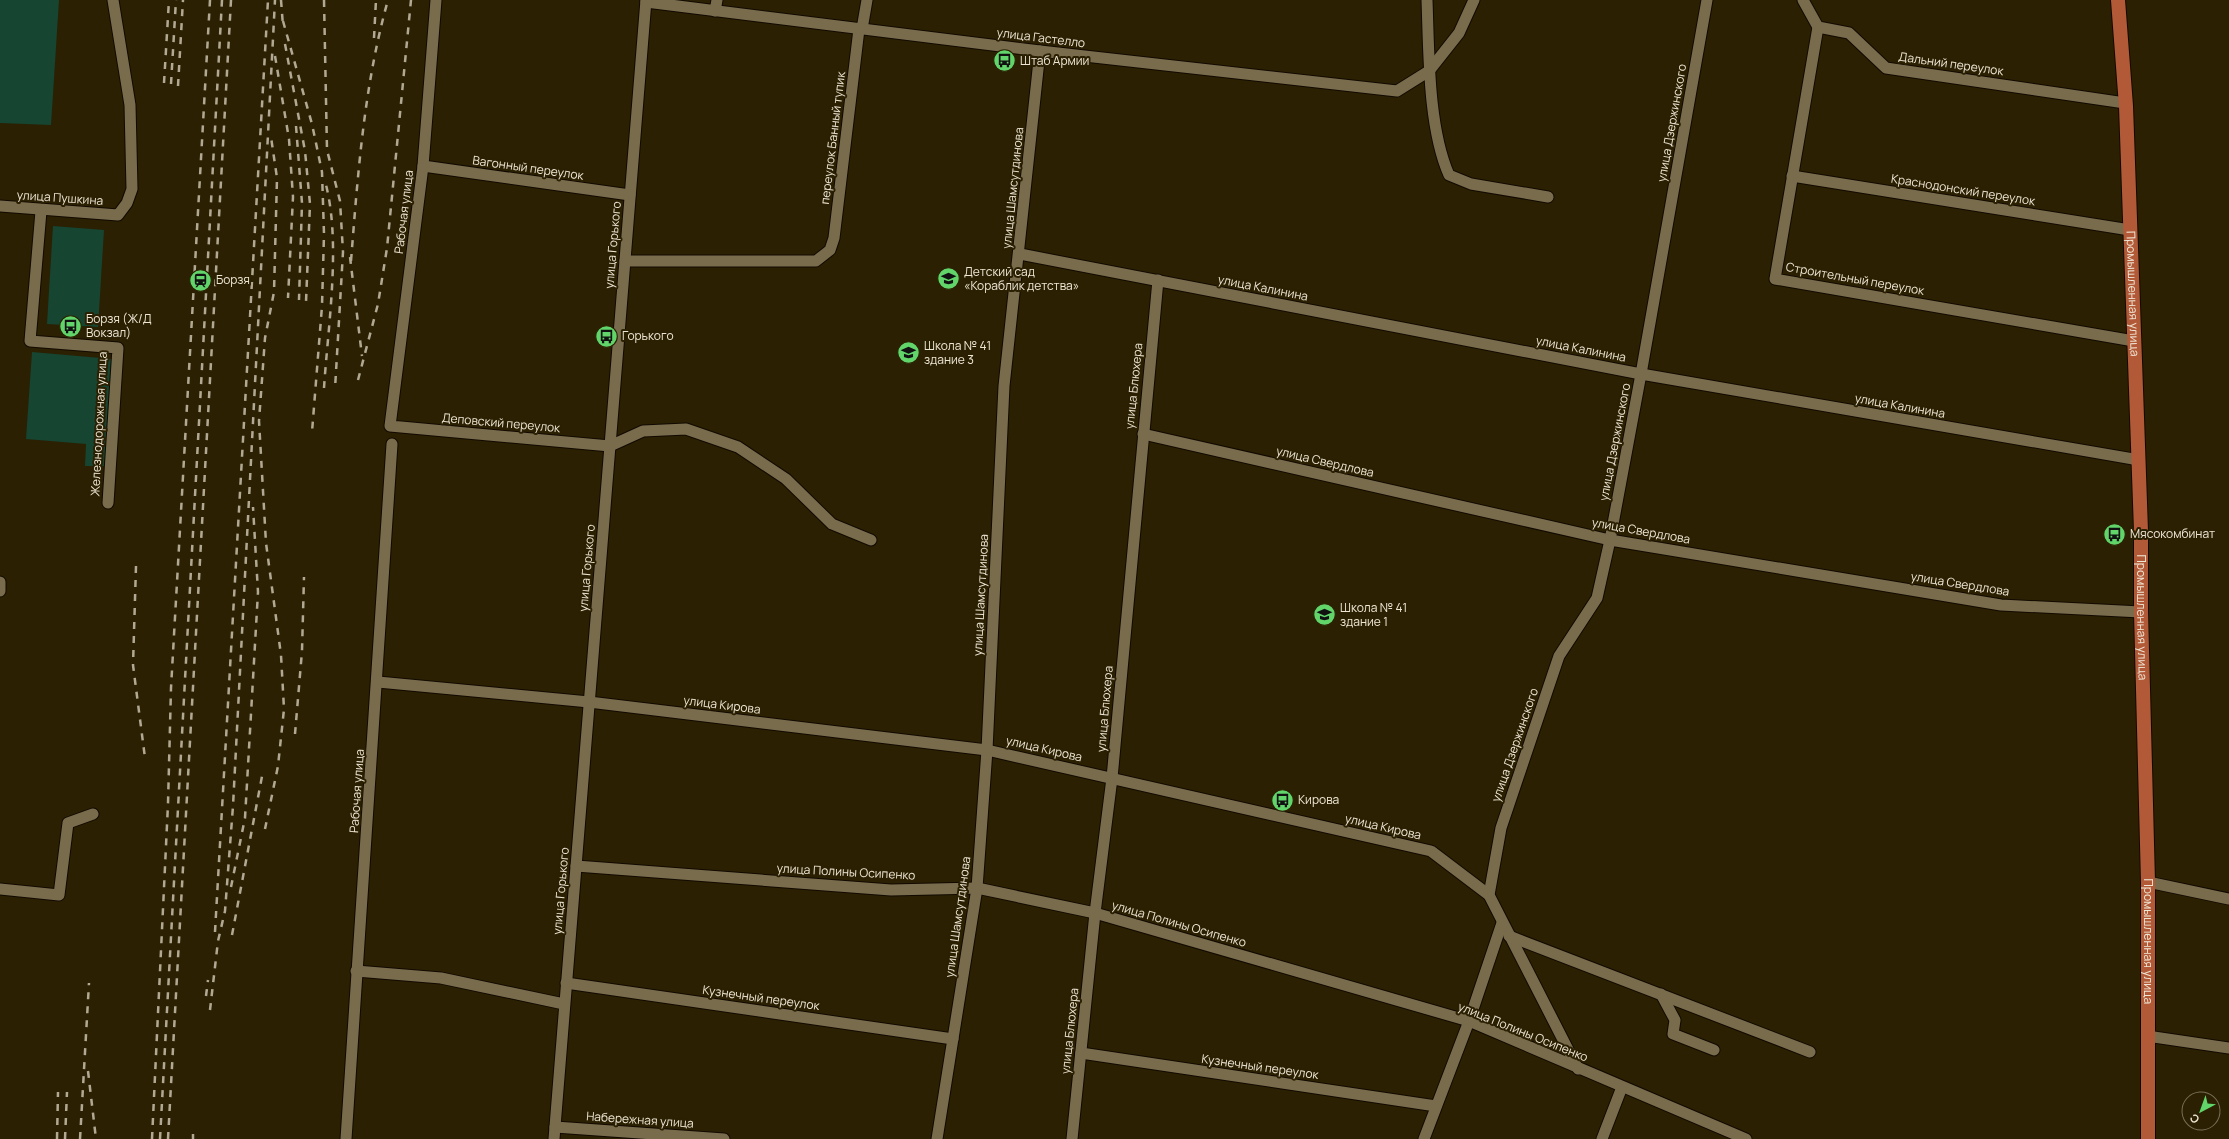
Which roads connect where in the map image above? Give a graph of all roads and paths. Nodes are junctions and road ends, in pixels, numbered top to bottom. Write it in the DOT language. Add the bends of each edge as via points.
graph roads {
  1 [pos="113,0"];
  2 [pos="436,0"];
  3 [pos="867,0"];
  4 [pos="1427,0"];
  5 [pos="1474,0"];
  6 [pos="1707,0"];
  7 [pos="1803,0"];
  8 [pos="2118,0"];
  9 [pos="646,1"];
  10 [pos="716,5"];
  11 [pos="1818,27"];
  12 [pos="860,29"];
  13 [pos="1040,51"];
  14 [pos="1429,71"];
  15 [pos="2125,103"];
  16 [pos="423,166"];
  17 [pos="1792,176"];
  18 [pos="630,195"];
  19 [pos="1548,196"];
  20 [pos="0,206"];
  21 [pos="41,211"];
  22 [pos="2130,230"];
  23 [pos="1020,254"];
  24 [pos="625,261"];
  25 [pos="1158,280"];
  26 [pos="2134,341"];
  27 [pos="1641,374"];
  28 [pos="390,426"];
  29 [pos="1143,434"];
  30 [pos="392,444"];
  31 [pos="610,446"];
  32 [pos="2139,460"];
  33 [pos="108,504"];
  34 [pos="871,540"];
  35 [pos="1610,540"];
  36 [pos="0,582"];
  37 [pos="0,591"];
  38 [pos="2141,612"];
  39 [pos="378,682"];
  40 [pos="589,702"];
  41 [pos="987,750"];
  42 [pos="1112,778"];
  43 [pos="93,814"];
  44 [pos="576,866"];
  45 [pos="2148,882"];
  46 [pos="978,888"];
  47 [pos="0,889"];
  48 [pos="1489,895"];
  49 [pos="2229,899"];
  50 [pos="1095,913"];
  51 [pos="1502,923"];
  52 [pos="1509,936"];
  53 [pos="356,971"];
  54 [pos="566,983"];
  55 [pos="1661,994"];
  56 [pos="564,1004"];
  57 [pos="1469,1021"];
  58 [pos="2147,1036"];
  59 [pos="953,1040"];
  60 [pos="2229,1048"];
  61 [pos="1714,1050"];
  62 [pos="1810,1052"];
  63 [pos="1081,1053"];
  64 [pos="1578,1069"];
  65 [pos="1622,1087"];
  66 [pos="1436,1106"];
  67 [pos="555,1127"];
  68 [pos="346,1139"];
  69 [pos="554,1139"];
  70 [pos="724,1139"];
  71 [pos="937,1139"];
  72 [pos="1072,1139"];
  73 [pos="1424,1139"];
  74 [pos="1602,1139"];
  75 [pos="1746,1139"];
  76 [pos="2148,1139"];
  1 -- 21 [label="street, улица Пушкина" via="130,106 132,189 127,203 118,215"];
  2 -- 16 [label="street, Рабочая улица"];
  3 -- 12 [label="street, переулок Банный тупик"];
  4 -- 14 [label="street"];
  5 -- 14 [label="street, улица Гастелло" via="1459,34"];
  6 -- 27 [label="street, улица Дзержинского"];
  7 -- 11 [label="street"];
  8 -- 15 [label="main road, Промышленная улица"];
  9 -- 10 [label="street, улица Гастелло"];
  9 -- 18 [label="street, улица Горького"];
  10 -- 12 [label="street, улица Гастелло"];
  11 -- 15 [label="street, Дальний переулок" via="1849,33 1886,68"];
  11 -- 17 [label="street, Строительный переулок"];
  12 -- 13 [label="street, улица Гастелло"];
  12 -- 24 [label="street, переулок Банный тупик" via="834,238 830,250 816,261"];
  13 -- 14 [label="street, улица Гастелло" via="1397,91"];
  13 -- 23 [label="street, улица Шамсутдинова"];
  14 -- 19 [label="street" via="1440,155 1449,175 1471,184"];
  15 -- 22 [label="main road, Промышленная улица"];
  16 -- 18 [label="street, Вагонный переулок"];
  16 -- 28 [label="street, Рабочая улица"];
  17 -- 22 [label="street, Краснодонский переулок"];
  17 -- 26 [label="street, Строительный переулок" via="1775,279"];
  18 -- 24 [label="street, улица Горького"];
  20 -- 21 [label="street, улица Пушкина"];
  21 -- 33 [label="street, Железнодорожная улица" via="30,341 118,348"];
  22 -- 26 [label="main road, Промышленная улица"];
  23 -- 25 [label="street, улица Калинина"];
  23 -- 41 [label="street, улица Шамсутдинова" via="1004,386"];
  24 -- 31 [label="street, улица Горького"];
  25 -- 27 [label="street, улица Калинина"];
  25 -- 29 [label="street, улица Блюхера"];
  26 -- 32 [label="main road, Промышленная улица"];
  27 -- 32 [label="street, улица Калинина"];
  27 -- 35 [label="street, улица Дзержинского"];
  28 -- 31 [label="street, Деповский переулок"];
  29 -- 35 [label="street, улица Свердлова"];
  29 -- 42 [label="street, улица Блюхера"];
  30 -- 39 [label="street, Рабочая улица"];
  31 -- 34 [label="street" via="643,431 686,429 738,447 786,479 832,524"];
  31 -- 40 [label="street, улица Горького"];
  32 -- 38 [label="main road, Промышленная улица"];
  35 -- 38 [label="street, улица Свердлова" via="2001,605"];
  35 -- 48 [label="street, улица Дзержинского" via="1597,598 1559,656 1501,828"];
  36 -- 37 [label="street"];
  38 -- 45 [label="main road, Промышленная улица"];
  39 -- 40 [label="street, улица Кирова"];
  39 -- 53 [label="street, Рабочая улица"];
  40 -- 41 [label="street, улица Кирова"];
  40 -- 44 [label="street, улица Горького"];
  41 -- 42 [label="street, улица Кирова"];
  41 -- 46 [label="street, улица Шамсутдинова"];
  42 -- 48 [label="street, улица Кирова" via="1431,851"];
  42 -- 50 [label="street, улица Блюхера"];
  43 -- 47 [label="street" via="68,823 59,895"];
  44 -- 46 [label="street, улица Полины Осипенко" via="891,890"];
  44 -- 54 [label="street, улица Горького"];
  45 -- 49 [label="street"];
  45 -- 58 [label="main road, Промышленная улица"];
  46 -- 50 [label="street, улица Полины Осипенко"];
  46 -- 59 [label="street, улица Шамсутдинова"];
  48 -- 51 [label="street, улица Кирова"];
  50 -- 57 [label="street, улица Полины Осипенко"];
  50 -- 63 [label="street, улица Блюхера"];
  51 -- 52 [label="street, улица Кирова"];
  51 -- 57 [label="street"];
  52 -- 55 [label="street"];
  52 -- 64 [label="street, улица Кирова"];
  53 -- 56 [label="street" via="441,978"];
  53 -- 68 [label="street, Рабочая улица"];
  54 -- 56 [label="street, улица Горького"];
  54 -- 59 [label="street, Кузнечный переулок"];
  55 -- 61 [label="street" via="1675,1020 1673,1034"];
  55 -- 62 [label="street"];
  56 -- 67 [label="street, улица Горького"];
  57 -- 64 [label="street, улица Полины Осипенко"];
  57 -- 66 [label="street"];
  58 -- 60 [label="street"];
  58 -- 76 [label="main road, Промышленная улица"];
  59 -- 71 [label="street, улица Шамсутдинова"];
  63 -- 66 [label="street, Кузнечный переулок"];
  63 -- 72 [label="street, улица Блюхера"];
  64 -- 65 [label="street, улица Полины Осипенко"];
  65 -- 74 [label="street"];
  65 -- 75 [label="street, улица Полины Осипенко"];
  66 -- 73 [label="street"];
  67 -- 69 [label="street, улица Горького"];
  67 -- 70 [label="street, Набережная улица"];
}
